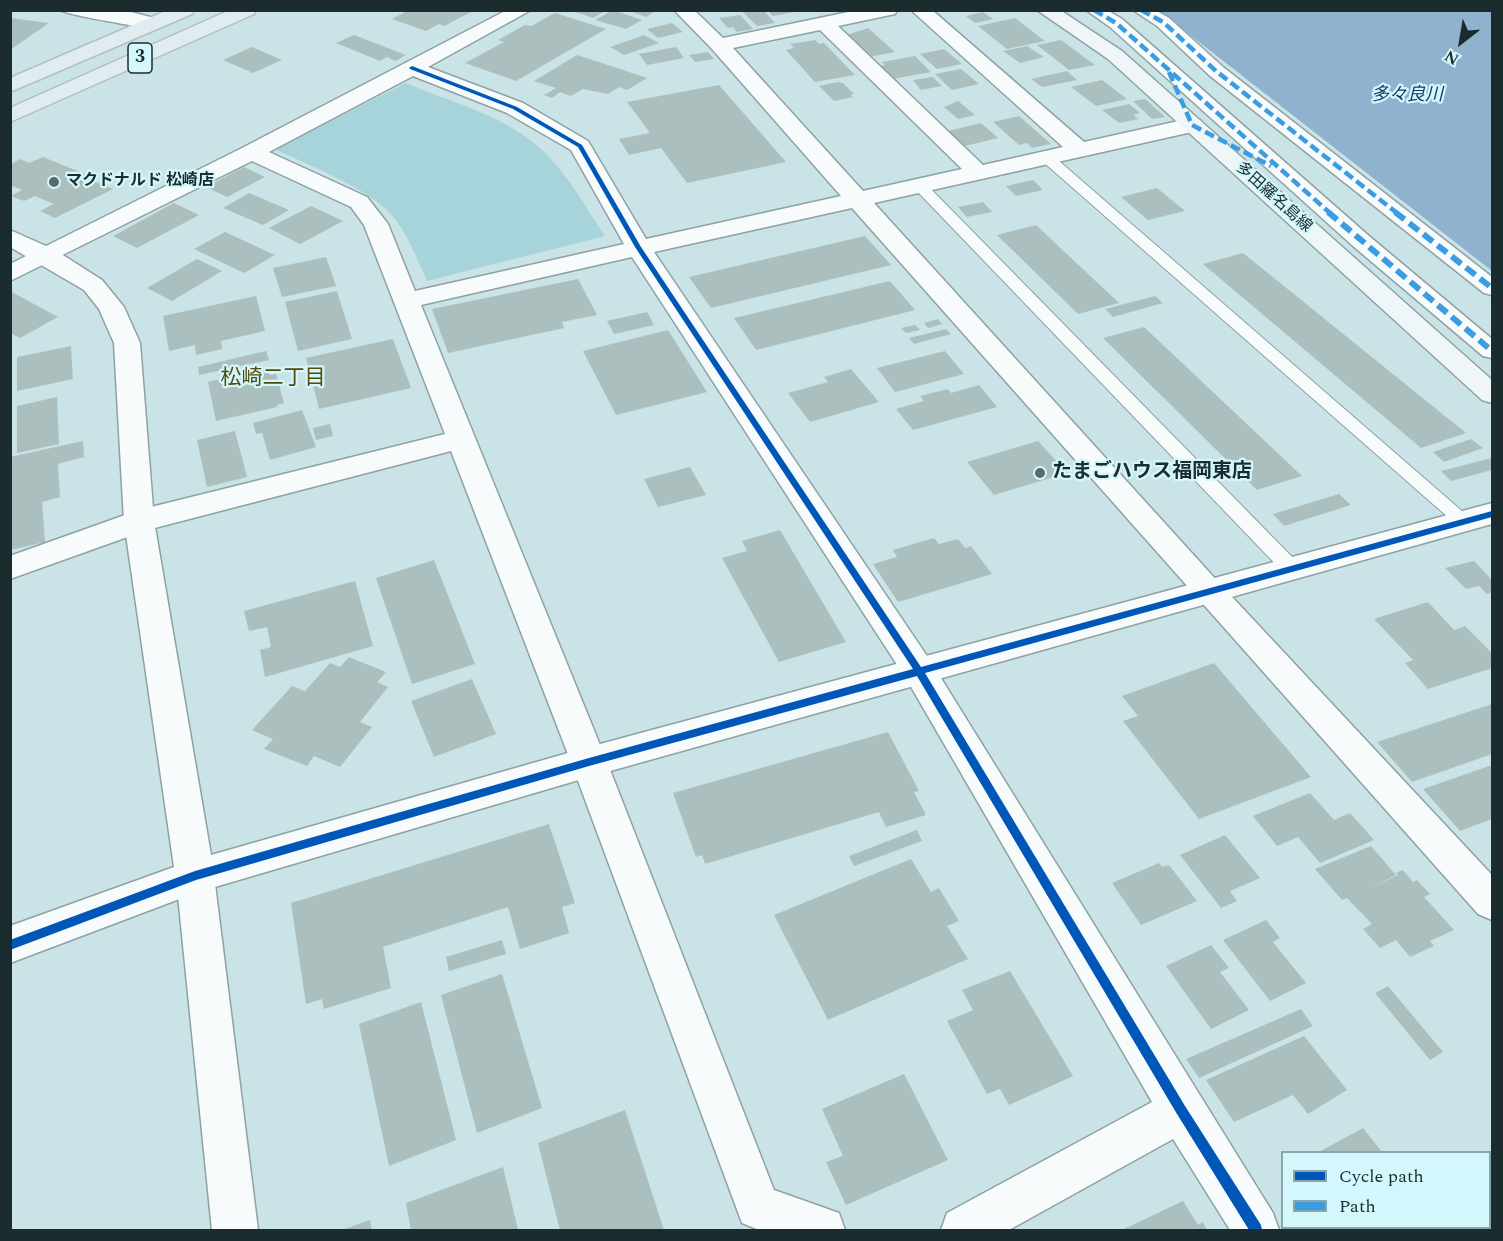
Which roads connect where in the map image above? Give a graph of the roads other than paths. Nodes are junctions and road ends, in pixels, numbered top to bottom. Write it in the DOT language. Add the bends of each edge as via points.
graph roads {
  1 [pos="70,10"];
  2 [pos="185,10"];
  3 [pos="247,10"];
  4 [pos="522,10"];
  5 [pos="683,10"];
  6 [pos="888,10"];
  7 [pos="920,10"];
  8 [pos="1046,10"];
  9 [pos="1094,10"];
  10 [pos="1141,10"];
  11 [pos="824,23"];
  12 [pos="154,24"];
  13 [pos="719,45"];
  14 [pos="412,68"];
  15 [pos="1168,69"];
  16 [pos="10,86"];
  17 [pos="10,116"];
  18 [pos="1192,125"];
  19 [pos="1080,150"];
  20 [pos="252,152"];
  21 [pos="1046,157"];
  22 [pos="978,172"];
  23 [pos="1287,174"];
  24 [pos="920,185"];
  25 [pos="858,199"];
  26 [pos="10,237"];
  27 [pos="638,247"];
  28 [pos="46,255"];
  29 [pos="10,273"];
  30 [pos="1492,288"];
  31 [pos="406,300"];
  32 [pos="1490,350"];
  33 [pos="1492,394"];
  34 [pos="462,439"];
  35 [pos="1478,518"];
  36 [pos="139,521"];
  37 [pos="10,568"];
  38 [pos="1292,569"];
  39 [pos="1209,592"];
  40 [pos="919,671"];
  41 [pos="589,762"];
  42 [pos="195,876"];
  43 [pos="1492,902"];
  44 [pos="10,945"];
  45 [pos="1181,1110"];
  46 [pos="235,1230"];
  47 [pos="822,1230"];
  48 [pos="964,1230"];
  49 [pos="1256,1230"];
  1 -- 12 [label="street"];
  2 -- 12 [label="highway, 3"];
  3 -- 17 [label="highway, 3"];
  4 -- 14 [label="street"];
  5 -- 13 [label="street"];
  6 -- 11 [label="street"];
  7 -- 19 [label="street"];
  8 -- 18 [label="main road, 多田羅名島線" via="1115,55"];
  9 -- 15 [label="street" via="1116,23"];
  10 -- 30 [label="street" via="1163,22 1216,71"];
  11 -- 13 [label="street"];
  11 -- 22 [label="street"];
  12 -- 16 [label="highway, 3"];
  13 -- 25 [label="street"];
  14 -- 20 [label="street"];
  14 -- 27 [label="street" via="515,108 580,146"];
  15 -- 18 [label="street"];
  15 -- 23 [label="street"];
  18 -- 19 [label="street"];
  18 -- 23 [label="street"];
  18 -- 33 [label="main road, 多田羅名島線"];
  19 -- 21 [label="street"];
  20 -- 28 [label="street"];
  20 -- 31 [label="street" via="359,202 376,224"];
  21 -- 22 [label="street"];
  21 -- 35 [label="lane"];
  22 -- 24 [label="street"];
  23 -- 32 [label="street"];
  24 -- 25 [label="street"];
  24 -- 38 [label="lane"];
  25 -- 27 [label="street"];
  25 -- 39 [label="street"];
  26 -- 28 [label="street"];
  27 -- 31 [label="street"];
  27 -- 40 [label="street"];
  28 -- 29 [label="street"];
  28 -- 36 [label="street" via="93,285 111,307 127,343"];
  31 -- 34 [label="street"];
  34 -- 36 [label="street"];
  34 -- 41 [label="street"];
  35 -- 38 [label="street"];
  36 -- 37 [label="street"];
  36 -- 42 [label="street"];
  38 -- 39 [label="street"];
  39 -- 40 [label="street"];
  39 -- 43 [label="street"];
  40 -- 41 [label="street"];
  40 -- 45 [label="street"];
  41 -- 42 [label="street"];
  41 -- 47 [label="street" via="758,1207"];
  42 -- 44 [label="street"];
  42 -- 46 [label="street"];
  45 -- 48 [label="street"];
  45 -- 49 [label="street"];
}
